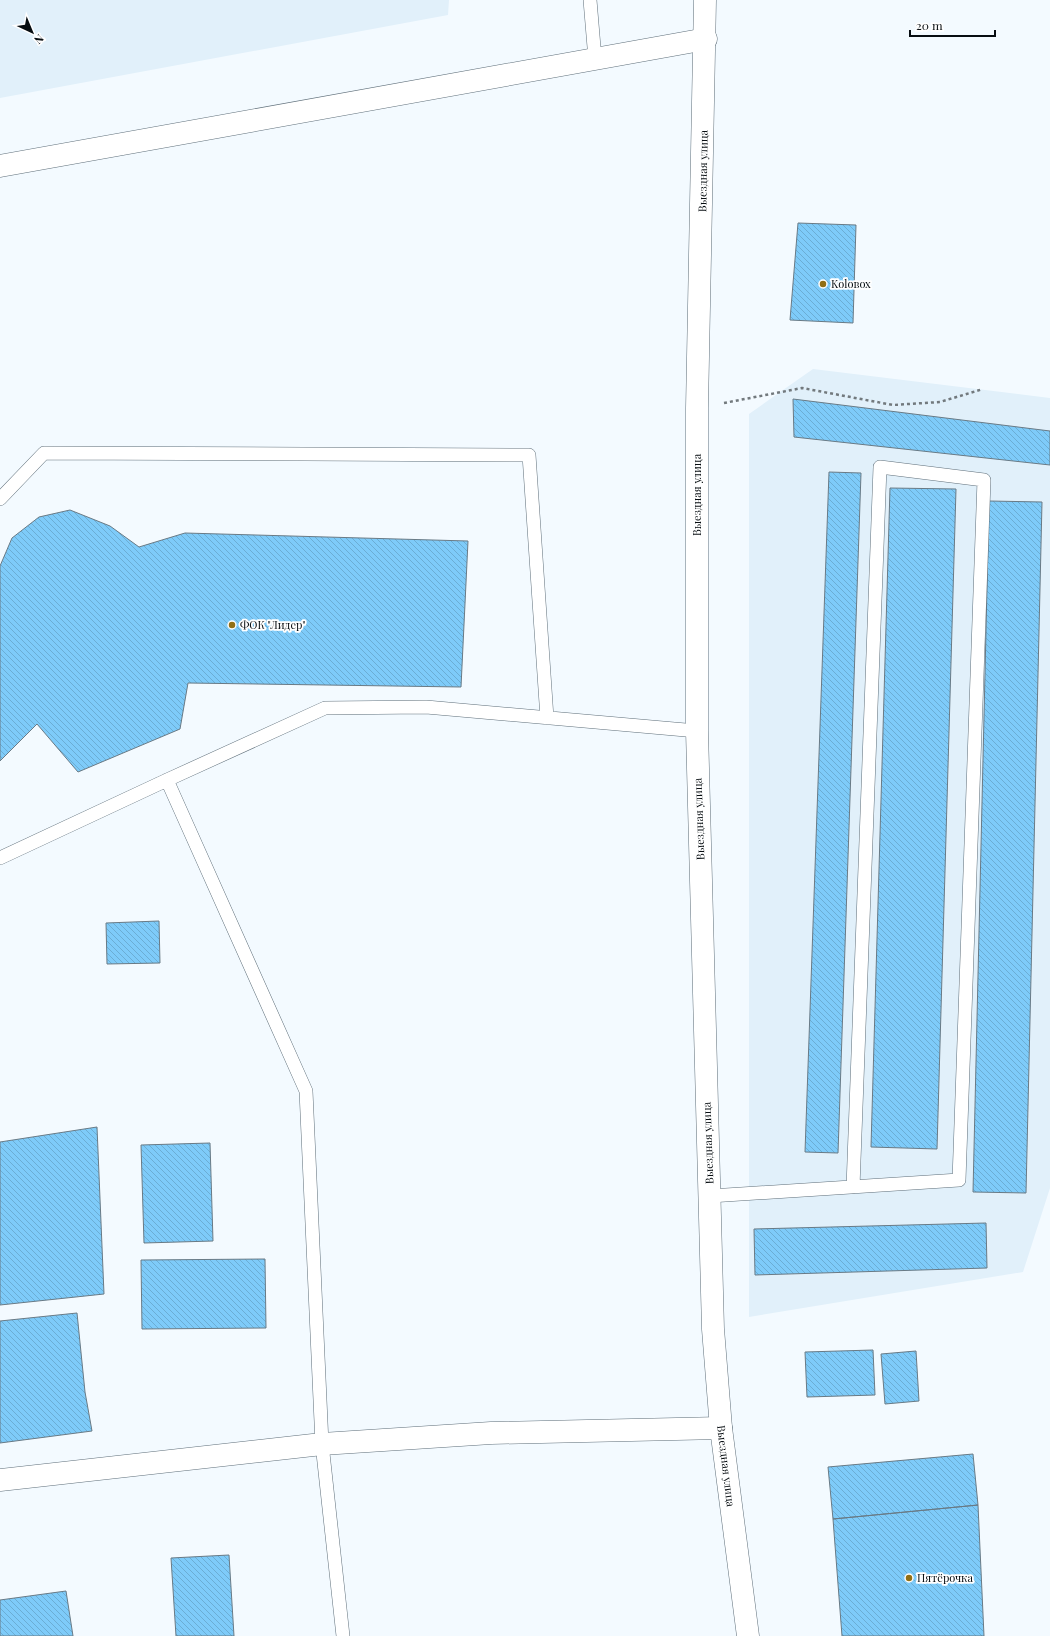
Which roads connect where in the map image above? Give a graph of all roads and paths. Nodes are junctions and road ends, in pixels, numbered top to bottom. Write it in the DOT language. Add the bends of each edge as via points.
graph roads {
  1 [pos="590,0"];
  2 [pos="706,0"];
  3 [pos="706,39"];
  4 [pos="596,59"];
  5 [pos="0,166"];
  6 [pos="983,388"];
  7 [pos="698,408"];
  8 [pos="0,499"];
  9 [pos="547,718"];
  10 [pos="697,731"];
  11 [pos="166,780"];
  12 [pos="0,858"];
  13 [pos="853,1187"];
  14 [pos="710,1196"];
  15 [pos="721,1428"];
  16 [pos="322,1444"];
  17 [pos="0,1480"];
  18 [pos="343,1636"];
  19 [pos="748,1636"];
  1 -- 4 [label="lane"];
  2 -- 3 [label="street, Выездная улица"];
  3 -- 4 [label="street"];
  3 -- 7 [label="street, Выездная улица"];
  4 -- 5 [label="street"];
  6 -- 7 [label="path" via="940,402 893,405 802,388"];
  7 -- 10 [label="street, Выездная улица"];
  8 -- 9 [label="lane" via="44,453 529,455"];
  9 -- 10 [label="lane"];
  9 -- 11 [label="lane" via="426,707 325,708"];
  10 -- 14 [label="street, Выездная улица"];
  11 -- 12 [label="lane"];
  11 -- 16 [label="lane" via="306,1092"];
  13 -- 13 [label="lane" via="959,1180 960,1172 984,480 880,467"];
  13 -- 14 [label="lane"];
  14 -- 15 [label="street, Выездная улица" via="713,1329"];
  15 -- 16 [label="street" via="491,1433"];
  15 -- 19 [label="street, Выездная улица"];
  16 -- 17 [label="street"];
  16 -- 18 [label="lane"];
}
